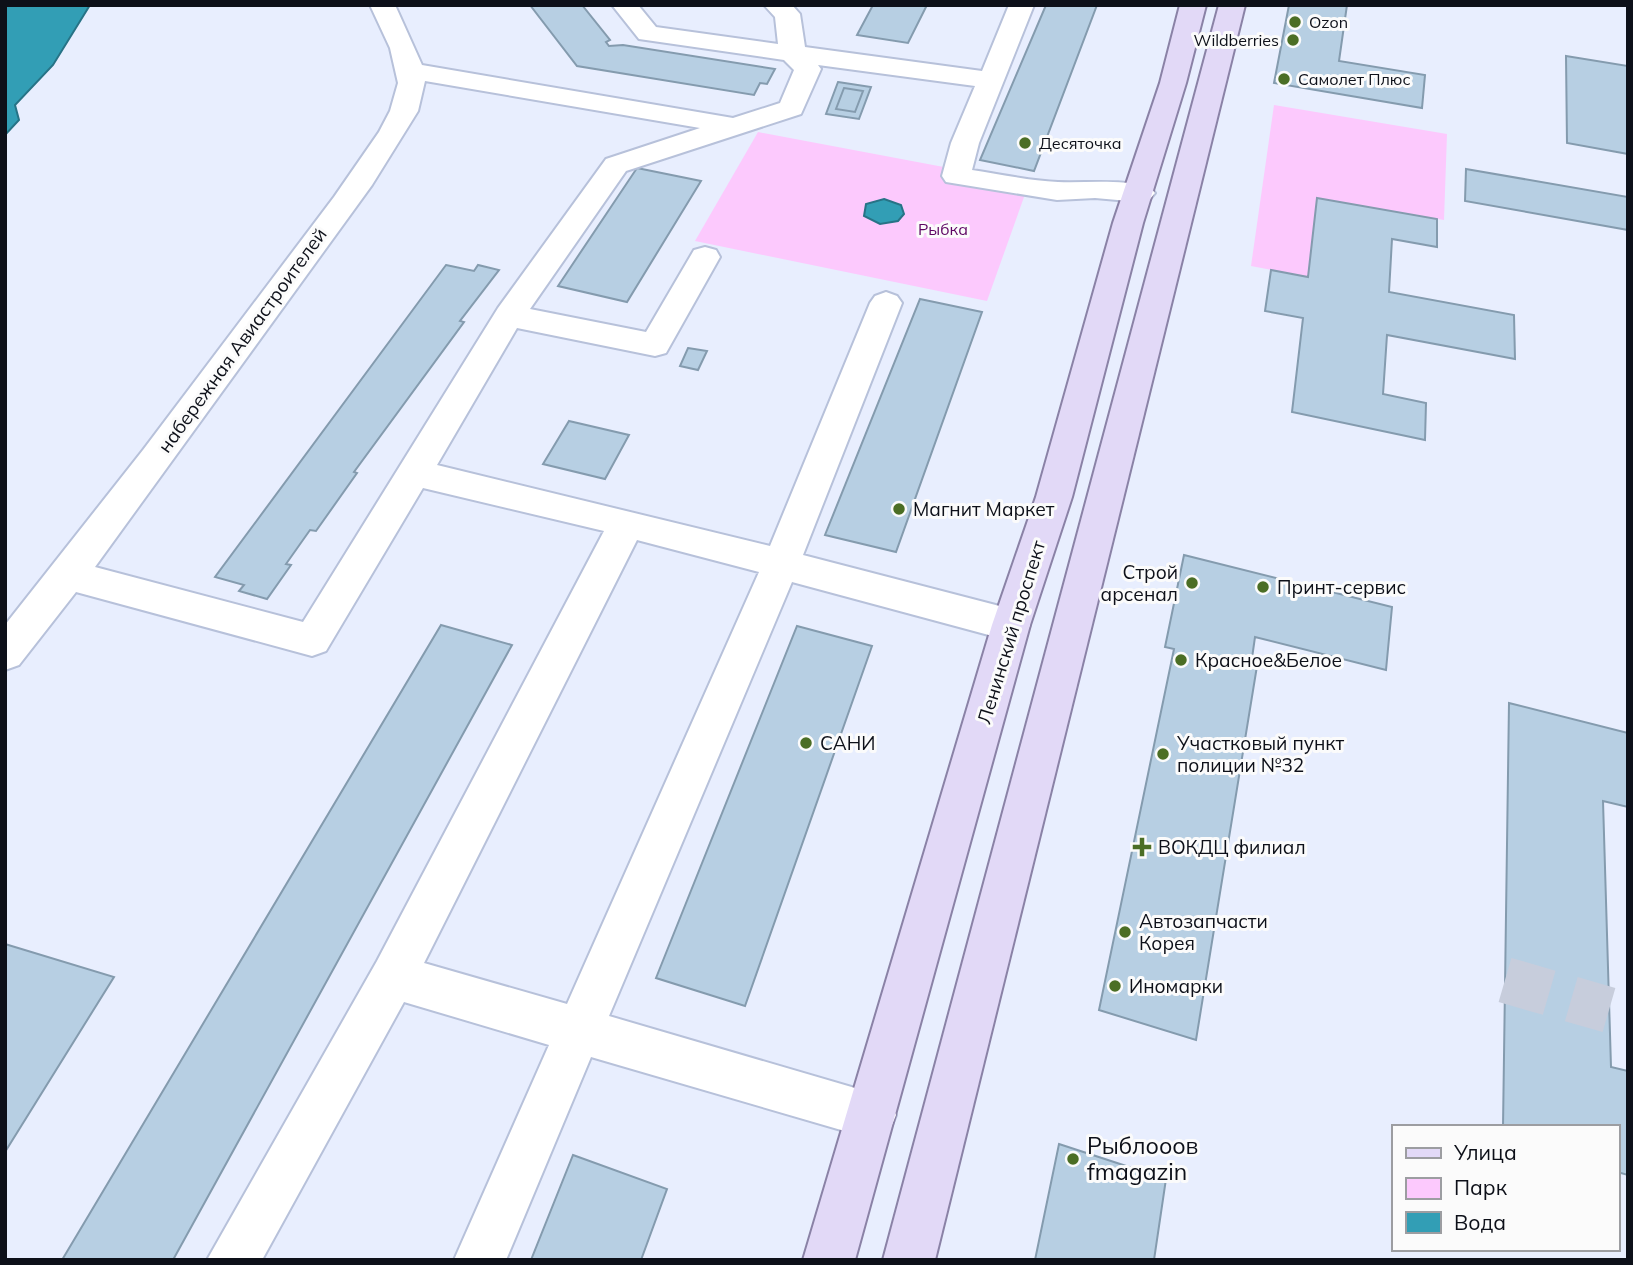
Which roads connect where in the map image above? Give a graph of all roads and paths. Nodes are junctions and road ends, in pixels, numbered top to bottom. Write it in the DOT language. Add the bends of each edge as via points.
graph roads {
  1 [pos="382,5"];
  2 [pos="624,5"];
  3 [pos="1022,5"];
  4 [pos="1193,5"];
  5 [pos="1232,5"];
  6 [pos="787,8"];
  7 [pos="793,54"];
  8 [pos="412,71"];
  9 [pos="991,80"];
  10 [pos="735,126"];
  11 [pos="1140,193"];
  12 [pos="705,257"];
  13 [pos="886,303"];
  14 [pos="509,316"];
  15 [pos="416,473"];
  16 [pos="627,523"];
  17 [pos="781,564"];
  18 [pos="69,575"];
  19 [pos="1011,625"];
  20 [pos="5,654"];
  21 [pos="393,977"];
  22 [pos="579,1031"];
  23 [pos="872,1115"];
  24 [pos="233,1260"];
  25 [pos="480,1260"];
  26 [pos="829,1260"];
  27 [pos="909,1260"];
  1 -- 8 [label="street"];
  2 -- 7 [label="street" via="648,34"];
  3 -- 9 [label="street"];
  4 -- 11 [label="main road, Ленинский проспект"];
  5 -- 27 [label="main road"];
  6 -- 7 [label="street"];
  7 -- 9 [label="street"];
  7 -- 10 [label="street" via="808,69 791,107"];
  8 -- 10 [label="street"];
  8 -- 18 [label="street, набережная Авиастроителей" via="410,95 394,130"];
  9 -- 11 [label="street" via="956,176 1057,191"];
  10 -- 14 [label="street" via="615,166"];
  11 -- 19 [label="main road, Ленинский проспект" via="1054,497"];
  12 -- 14 [label="street" via="655,345"];
  13 -- 17 [label="street"];
  14 -- 15 [label="street"];
  15 -- 16 [label="street"];
  15 -- 18 [label="street" via="312,640"];
  16 -- 17 [label="street"];
  16 -- 21 [label="street"];
  17 -- 19 [label="street"];
  17 -- 22 [label="street"];
  18 -- 20 [label="street, набережная Авиастроителей"];
  19 -- 23 [label="main road, Ленинский проспект"];
  21 -- 22 [label="street"];
  21 -- 24 [label="street"];
  22 -- 23 [label="street"];
  22 -- 25 [label="street"];
  23 -- 26 [label="main road, Ленинский проспект"];
}
